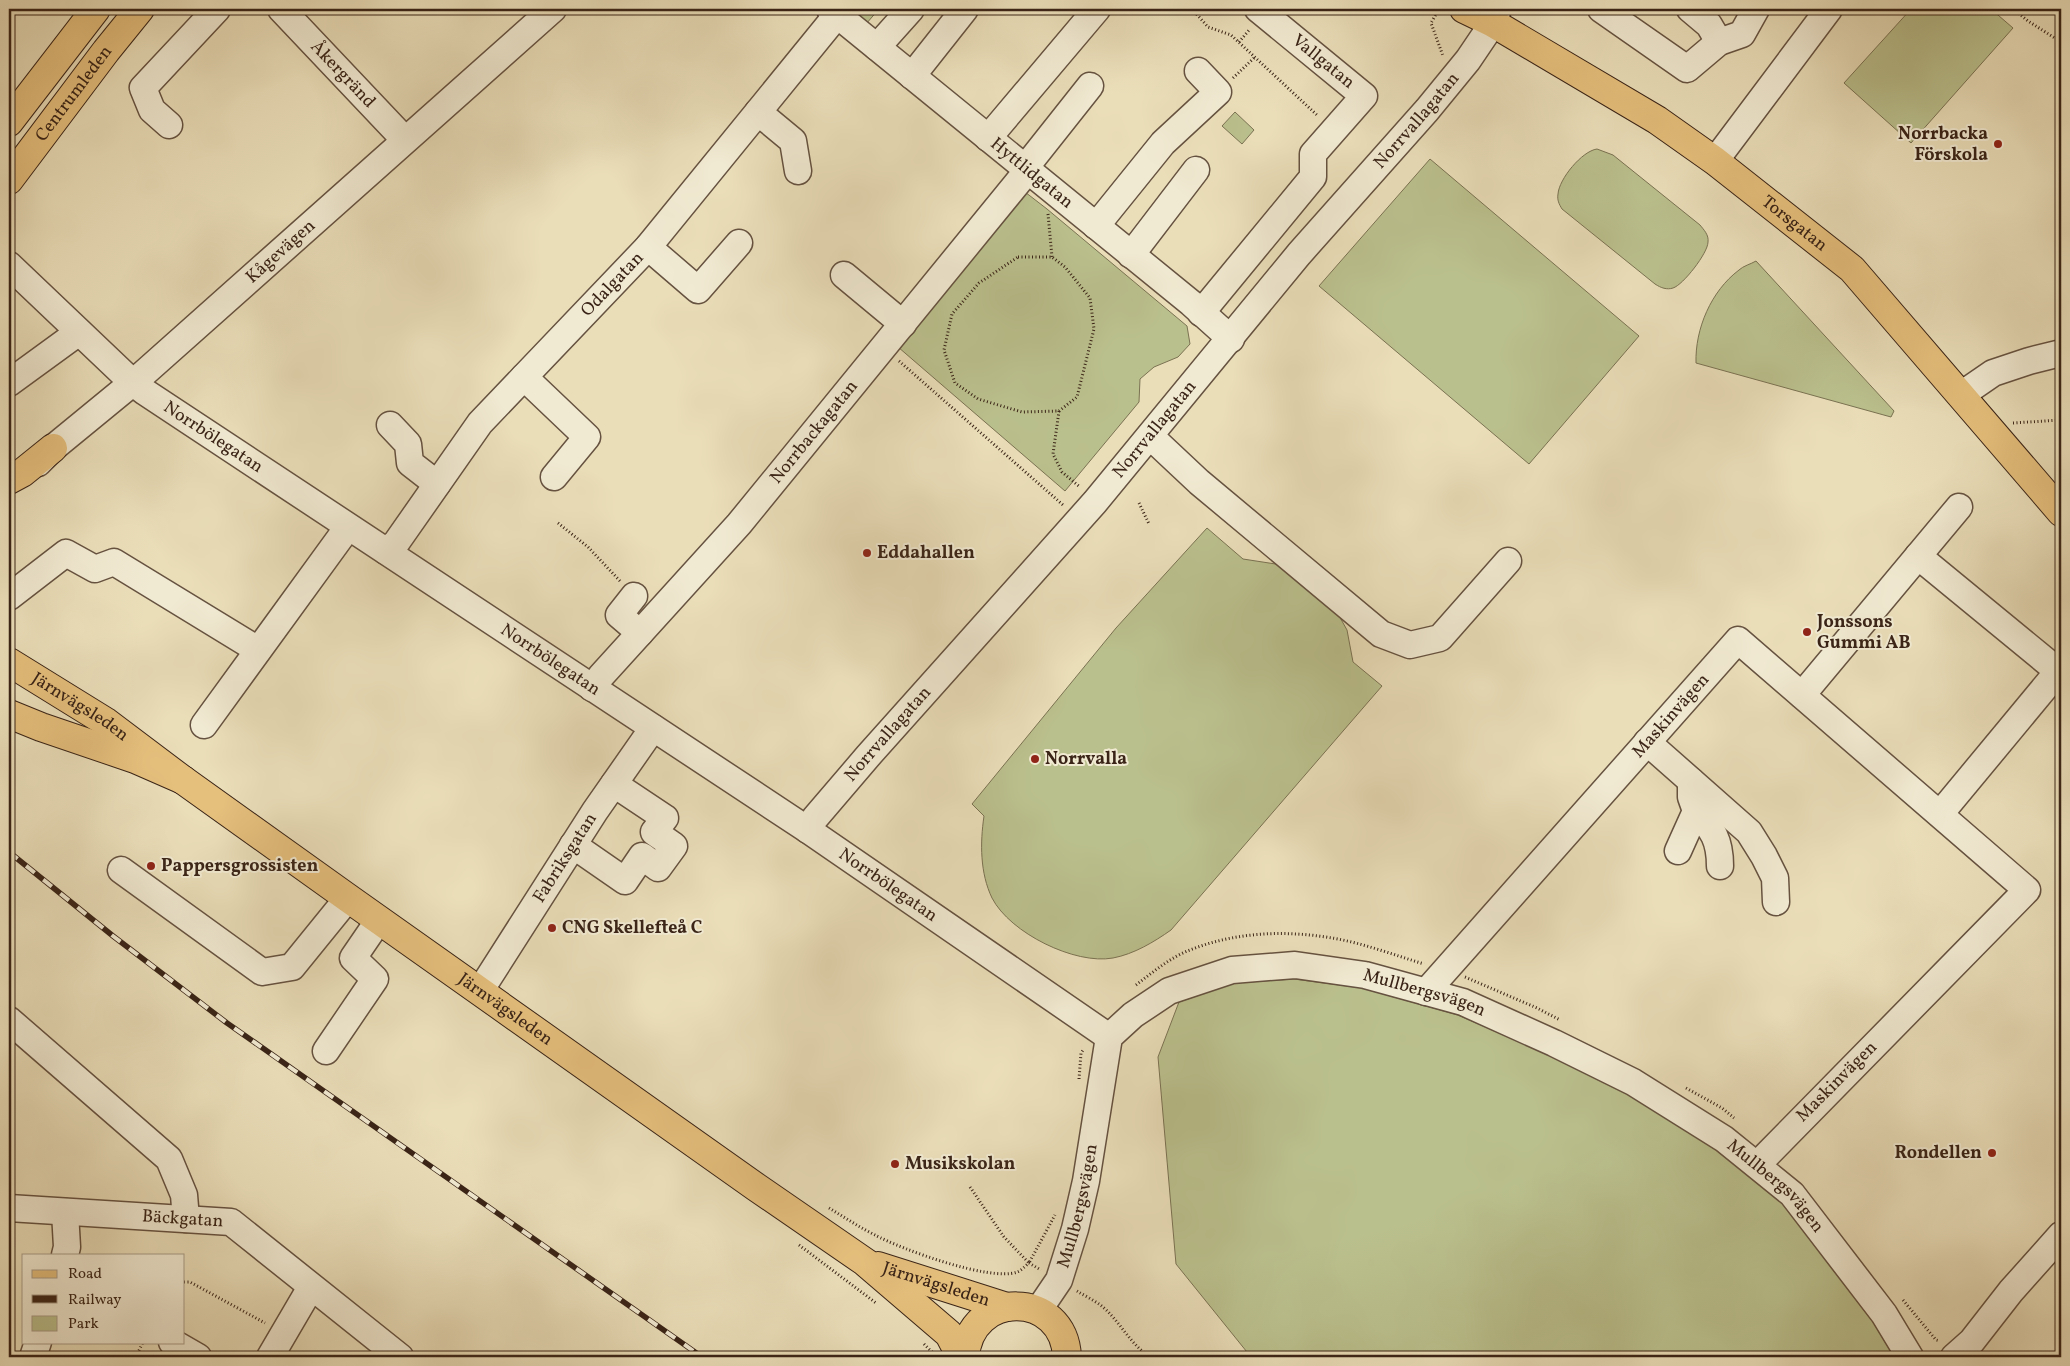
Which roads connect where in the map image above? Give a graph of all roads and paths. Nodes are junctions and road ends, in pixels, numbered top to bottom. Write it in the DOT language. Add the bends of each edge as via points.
graph roads {
  1 [pos="96,9"];
  2 [pos="140,9"];
  3 [pos="218,9"];
  4 [pos="281,9"];
  5 [pos="553,9"];
  6 [pos="911,9"];
  7 [pos="965,9"];
  8 [pos="1097,9"];
  9 [pos="1192,9"];
  10 [pos="1258,9"];
  11 [pos="1464,9"];
  12 [pos="1601,9"];
  13 [pos="1690,9"];
  14 [pos="1756,9"];
  15 [pos="1829,9"];
  16 [pos="2013,9"];
  17 [pos="834,12"];
  18 [pos="1495,16"];
  19 [pos="1719,42"];
  20 [pos="2061,42"];
  21 [pos="877,47"];
  22 [pos="1255,57"];
  23 [pos="1198,72"];
  24 [pos="912,76"];
  25 [pos="1090,86"];
  26 [pos="1218,92"];
  27 [pos="758,112"];
  28 [pos="9,122"];
  29 [pos="169,125"];
  30 [pos="1332,130"];
  31 [pos="988,138"];
  32 [pos="405,140"];
  33 [pos="1715,161"];
  34 [pos="1196,170"];
  35 [pos="798,171"];
  36 [pos="1033,174"];
  37 [pos="9,180"];
  38 [pos="1096,226"];
  39 [pos="739,244"];
  40 [pos="648,247"];
  41 [pos="1131,255"];
  42 [pos="1052,257"];
  43 [pos="9,265"];
  44 [pos="844,275"];
  45 [pos="1201,313"];
  46 [pos="902,324"];
  47 [pos="79,332"];
  48 [pos="1231,339"];
  49 [pos="884,347"];
  50 [pos="2061,353"];
  51 [pos="524,377"];
  52 [pos="132,382"];
  53 [pos="9,383"];
  54 [pos="1962,395"];
  55 [pos="1059,411"];
  56 [pos="2061,420"];
  57 [pos="2007,423"];
  58 [pos="390,424"];
  59 [pos="1150,436"];
  60 [pos="53,448"];
  61 [pos="554,476"];
  62 [pos="9,480"];
  63 [pos="437,484"];
  64 [pos="1082,489"];
  65 [pos="9,492"];
  66 [pos="1139,502"];
  67 [pos="1959,507"];
  68 [pos="1066,508"];
  69 [pos="2061,512"];
  70 [pos="558,523"];
  71 [pos="1149,524"];
  72 [pos="348,527"];
  73 [pos="386,551"];
  74 [pos="1918,556"];
  75 [pos="1508,561"];
  76 [pos="634,596"];
  77 [pos="9,597"];
  78 [pos="640,633"];
  79 [pos="258,650"];
  80 [pos="9,662"];
  81 [pos="2060,669"];
  82 [pos="9,682"];
  83 [pos="592,688"];
  84 [pos="1802,695"];
  85 [pos="9,714"];
  86 [pos="204,725"];
  87 [pos="652,728"];
  88 [pos="1647,742"];
  89 [pos="149,754"];
  90 [pos="183,780"];
  91 [pos="1692,781"];
  92 [pos="614,784"];
  93 [pos="1696,811"];
  94 [pos="1940,814"];
  95 [pos="808,830"];
  96 [pos="573,845"];
  97 [pos="1678,851"];
  98 [pos="1720,866"];
  99 [pos="121,870"];
  100 [pos="348,898"];
  101 [pos="1776,902"];
  102 [pos="379,920"];
  103 [pos="480,991"];
  104 [pos="1426,992"];
  105 [pos="9,1020"];
  106 [pos="1109,1037"];
  107 [pos="326,1051"];
  108 [pos="1757,1165"];
  109 [pos="970,1187"];
  110 [pos="823,1205"];
  111 [pos="9,1208"];
  112 [pos="65,1212"];
  113 [pos="186,1219"];
  114 [pos="2061,1235"];
  115 [pos="65,1254"];
  116 [pos="866,1262"];
  117 [pos="1029,1263"];
  118 [pos="1059,1280"];
  119 [pos="185,1282"];
  120 [pos="311,1287"];
  121 [pos="1007,1307"];
  122 [pos="1038,1311"];
  123 [pos="284,1333"];
  124 [pos="37,1344"];
  125 [pos="142,1344"];
  126 [pos="175,1344"];
  127 [pos="33,1357"];
  128 [pos="136,1357"];
  129 [pos="198,1357"];
  130 [pos="270,1357"];
  131 [pos="400,1357"];
  132 [pos="963,1357"];
  133 [pos="1067,1357"];
  134 [pos="1150,1357"];
  135 [pos="1910,1357"];
  136 [pos="1954,1357"];
  1 -- 28 [label="main road, Centrumleden"];
  2 -- 37 [label="main road, Centrumleden"];
  3 -- 29 [label="street" via="143,88 152,110"];
  4 -- 32 [label="street, Åkergränd"];
  5 -- 32 [label="street, Kågevägen"];
  6 -- 21 [label="street"];
  7 -- 24 [label="street"];
  8 -- 31 [label="street"];
  9 -- 22 [label="path" via="1208,27 1231,35"];
  10 -- 30 [label="street, Vallgatan" via="1364,96"];
  11 -- 18 [label="main road, Torsgatan"];
  12 -- 19 [label="street" via="1687,70"];
  13 -- 19 [label="street" via="1709,25"];
  14 -- 19 [label="street" via="1742,34"];
  15 -- 33 [label="street"];
  16 -- 20 [label="path"];
  17 -- 21 [label="street, Hyttlidgatan"];
  17 -- 27 [label="street, Odalgatan"];
  18 -- 33 [label="main road, Torsgatan"];
  18 -- 48 [label="street, Norrvallagatan" via="1468,60 1299,254"];
  21 -- 24 [label="street, Hyttlidgatan"];
  22 -- 26 [label="path"];
  22 -- 30 [label="path"];
  23 -- 26 [label="street"];
  24 -- 31 [label="street, Hyttlidgatan"];
  25 -- 36 [label="street, Norrbackagatan"];
  26 -- 38 [label="street" via="1163,143"];
  27 -- 35 [label="street" via="793,141"];
  27 -- 40 [label="street, Odalgatan"];
  30 -- 45 [label="street" via="1313,154 1313,177"];
  31 -- 36 [label="street, Hyttlidgatan"];
  32 -- 52 [label="street, Kågevägen"];
  33 -- 54 [label="main road, Torsgatan" via="1852,269"];
  34 -- 41 [label="street"];
  36 -- 38 [label="street, Hyttlidgatan"];
  36 -- 42 [label="path"];
  36 -- 46 [label="street, Norrbackagatan"];
  38 -- 41 [label="street, Hyttlidgatan"];
  39 -- 40 [label="street" via="698,290"];
  40 -- 51 [label="street, Odalgatan"];
  41 -- 45 [label="street, Hyttlidgatan"];
  42 -- 55 [label="path" via="1065,267 1090,298 1094,329 1077,397"];
  42 -- 55 [label="path" via="1018,257 979,283 952,314 944,350 955,383 978,399 1022,412"];
  43 -- 47 [label="street, Norrbölegatan"];
  44 -- 46 [label="street"];
  45 -- 48 [label="street, Hyttlidgatan"];
  46 -- 49 [label="street, Norrbackagatan"];
  47 -- 52 [label="street, Norrbölegatan"];
  47 -- 53 [label="street"];
  48 -- 59 [label="street, Norrvallagatan"];
  49 -- 68 [label="path"];
  49 -- 78 [label="street, Norrbackagatan" via="739,524"];
  50 -- 54 [label="street" via="1993,373"];
  51 -- 61 [label="street" via="587,437"];
  51 -- 63 [label="street, Odalgatan" via="480,423"];
  52 -- 60 [label="street, Kågevägen"];
  52 -- 72 [label="street, Norrbölegatan"];
  54 -- 69 [label="main road, Torsgatan"];
  55 -- 64 [label="path" via="1053,454 1062,472"];
  56 -- 57 [label="path"];
  58 -- 63 [label="street" via="408,444 410,462"];
  59 -- 75 [label="street" via="1199,482 1381,634 1410,645 1440,638"];
  59 -- 95 [label="street, Norrvallagatan" via="868,756"];
  60 -- 62 [label="main road"];
  60 -- 65 [label="street, Kågevägen"];
  63 -- 73 [label="street, Odalgatan" via="396,542"];
  66 -- 71 [label="path"];
  67 -- 74 [label="street"];
  70 -- 76 [label="path" via="588,548"];
  72 -- 73 [label="street, Norrbölegatan"];
  72 -- 79 [label="street"];
  73 -- 83 [label="street, Norrbölegatan"];
  74 -- 81 [label="street"];
  74 -- 84 [label="street"];
  76 -- 78 [label="street" via="619,615"];
  77 -- 79 [label="street" via="66,553 95,569 114,562"];
  78 -- 83 [label="street, Norrbackagatan"];
  79 -- 86 [label="street"];
  80 -- 89 [label="main road, Järnvägsleden" via="106,722"];
  81 -- 94 [label="street"];
  82 -- 89 [label="main road, Järnvägsleden"];
  83 -- 87 [label="street, Norrbölegatan"];
  84 -- 88 [label="street, Maskinvägen" via="1738,640"];
  84 -- 94 [label="street, Maskinvägen"];
  85 -- 90 [label="main road" via="135,759"];
  87 -- 92 [label="street, Fabriksgatan"];
  87 -- 95 [label="street, Norrbölegatan"];
  88 -- 91 [label="street"];
  88 -- 104 [label="street, Maskinvägen"];
  89 -- 90 [label="main road, Järnvägsleden"];
  90 -- 100 [label="main road, Järnvägsleden"];
  91 -- 93 [label="street"];
  91 -- 101 [label="street" via="1749,832 1775,878"];
  92 -- 96 [label="street, Fabriksgatan"];
  92 -- 96 [label="street" via="665,818 654,832 674,846 658,868 642,856 625,881"];
  93 -- 97 [label="street"];
  93 -- 98 [label="street" via="1711,828 1720,849"];
  94 -- 108 [label="street, Maskinvägen" via="2028,890"];
  95 -- 106 [label="street, Norrbölegatan"];
  96 -- 103 [label="street, Fabriksgatan"];
  99 -- 100 [label="street" via="262,972 292,967"];
  100 -- 102 [label="main road, Järnvägsleden"];
  102 -- 103 [label="main road, Järnvägsleden"];
  102 -- 107 [label="street" via="353,958 375,979"];
  103 -- 116 [label="main road, Järnvägsleden"];
  104 -- 106 [label="street, Mullbergsvägen" via="1365,975 1295,965 1232,970 1169,991 1133,1014"];
  104 -- 108 [label="street, Mullbergsvägen" via="1463,1002 1633,1082 1724,1139"];
  105 -- 113 [label="street" via="169,1159 184,1194"];
  106 -- 118 [label="street, Mullbergsvägen" via="1086,1181"];
  108 -- 135 [label="street, Mullbergsvägen" via="1792,1194 1884,1314"];
  109 -- 117 [label="path" via="1004,1237"];
  110 -- 117 [label="path" via="876,1236 955,1264 1005,1274 1018,1272"];
  111 -- 112 [label="street, Bäckgatan"];
  112 -- 113 [label="street, Bäckgatan"];
  112 -- 115 [label="street"];
  113 -- 120 [label="street, Bäckgatan" via="231,1222"];
  114 -- 136 [label="street" via="1972,1341"];
  116 -- 121 [label="main road, Järnvägsleden"];
  116 -- 132 [label="main road, Järnvägsleden" via="949,1334"];
  117 -- 118 [label="path"];
  118 -- 122 [label="street, Mullbergsvägen"];
  118 -- 134 [label="path" via="1104,1308 1130,1340"];
  119 -- 123 [label="path"];
  120 -- 123 [label="street"];
  120 -- 131 [label="street, Bäckgatan"];
  121 -- 122 [label="main road, Järnvägsleden"];
  121 -- 132 [label="main road" via="991,1313 977,1324"];
  122 -- 133 [label="main road" via="1060,1331"];
  123 -- 130 [label="street"];
  124 -- 127 [label="street"];
  125 -- 128 [label="path"];
  126 -- 129 [label="street"];
}
